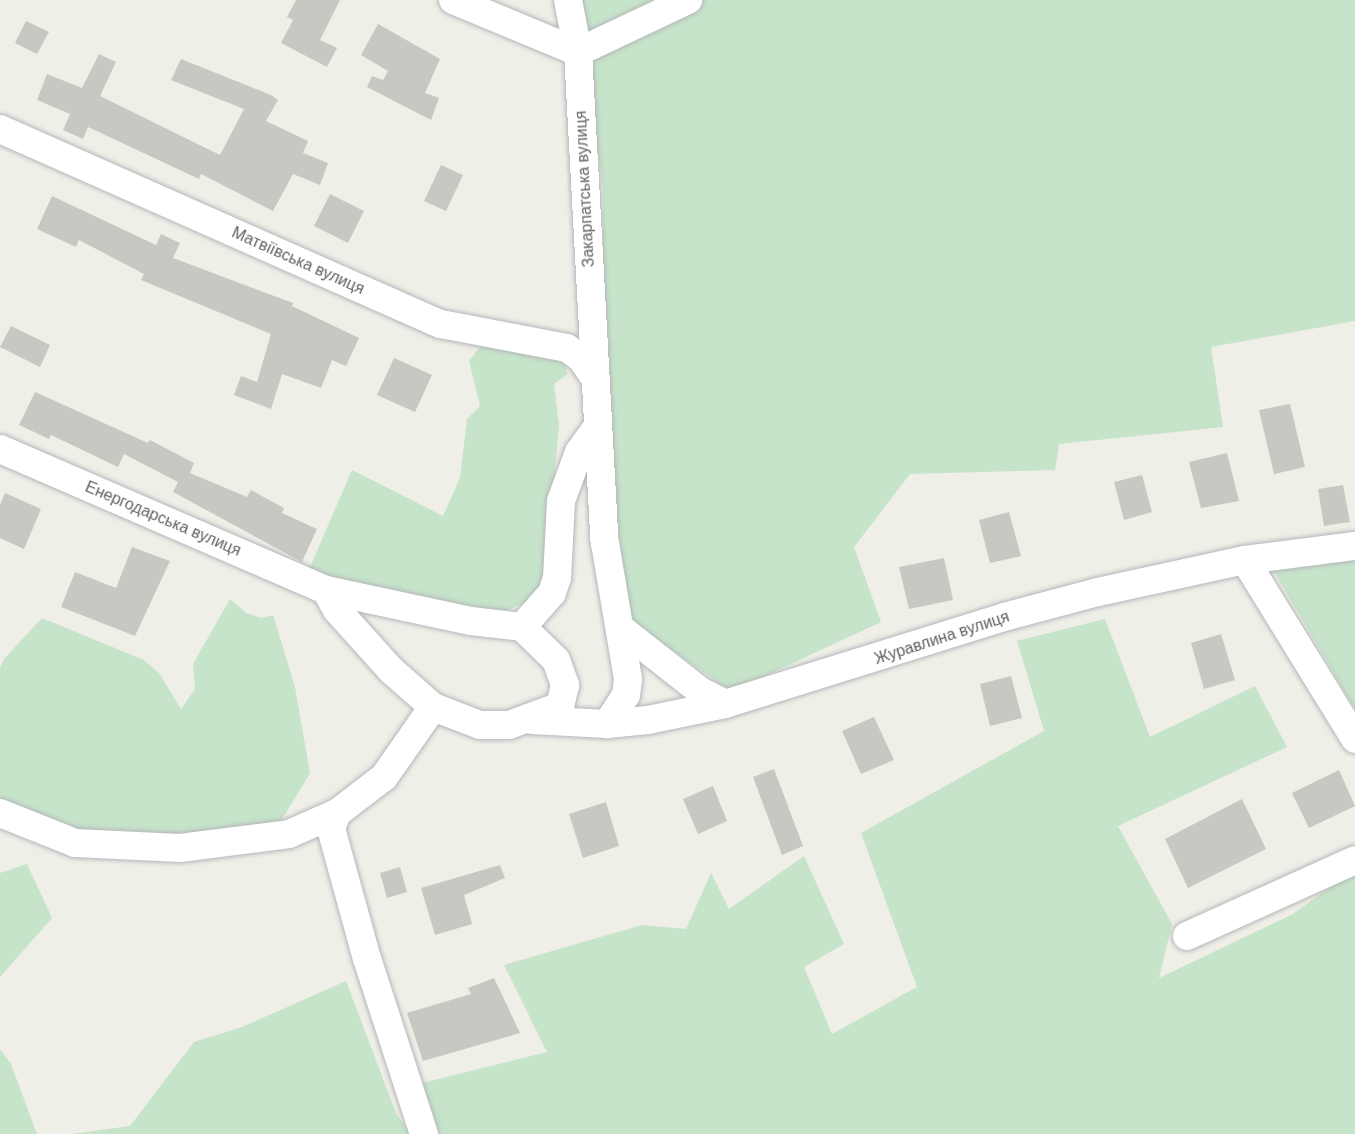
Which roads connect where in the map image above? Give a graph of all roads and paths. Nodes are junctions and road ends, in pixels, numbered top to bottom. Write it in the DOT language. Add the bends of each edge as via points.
graph roads {
  1 [pos="453,0"];
  2 [pos="568,0"];
  3 [pos="688,0"];
  4 [pos="578,52"];
  5 [pos="0,129"];
  6 [pos="595,378"];
  7 [pos="598,426"];
  8 [pos="0,449"];
  9 [pos="1355,546"];
  10 [pos="1245,560"];
  11 [pos="326,590"];
  12 [pos="522,627"];
  13 [pos="620,628"];
  14 [pos="725,704"];
  15 [pos="433,707"];
  16 [pos="529,720"];
  17 [pos="607,724"];
  18 [pos="1355,739"];
  19 [pos="0,813"];
  20 [pos="337,813"];
  21 [pos="1355,860"];
  22 [pos="1188,936"];
  23 [pos="424,1134"];
  1 -- 4 [label="street"];
  2 -- 4 [label="street, Закарпатська вулиця"];
  3 -- 4 [label="street"];
  4 -- 6 [label="street, Закарпатська вулиця"];
  5 -- 6 [label="street, Матвіївська вулиця" via="441,324 567,348 581,358"];
  6 -- 7 [label="street, Закарпатська вулиця"];
  7 -- 12 [label="street" via="579,452 561,501 557,578 552,593"];
  7 -- 13 [label="street, Закарпатська вулиця" via="605,543"];
  8 -- 11 [label="street, Енергодарська вулиця"];
  9 -- 10 [label="street, Журавлина вулиця"];
  10 -- 14 [label="street, Журавлина вулиця" via="1004,617"];
  10 -- 18 [label="street"];
  11 -- 12 [label="street, Енергодарська вулиця" via="471,621"];
  11 -- 15 [label="street" via="337,610 391,670"];
  12 -- 16 [label="street" via="556,660 565,685 560,706"];
  13 -- 14 [label="street" via="700,691"];
  13 -- 17 [label="street, Закарпатська вулиця" via="626,695"];
  14 -- 17 [label="street, Журавлина вулиця"];
  15 -- 16 [label="street" via="480,725"];
  15 -- 20 [label="street" via="384,777"];
  16 -- 17 [label="street, Журавлина вулиця"];
  19 -- 20 [label="street" via="75,843 180,848 290,834"];
  20 -- 23 [label="street" via="331,828 336,855"];
  21 -- 22 [label="street"];
}
